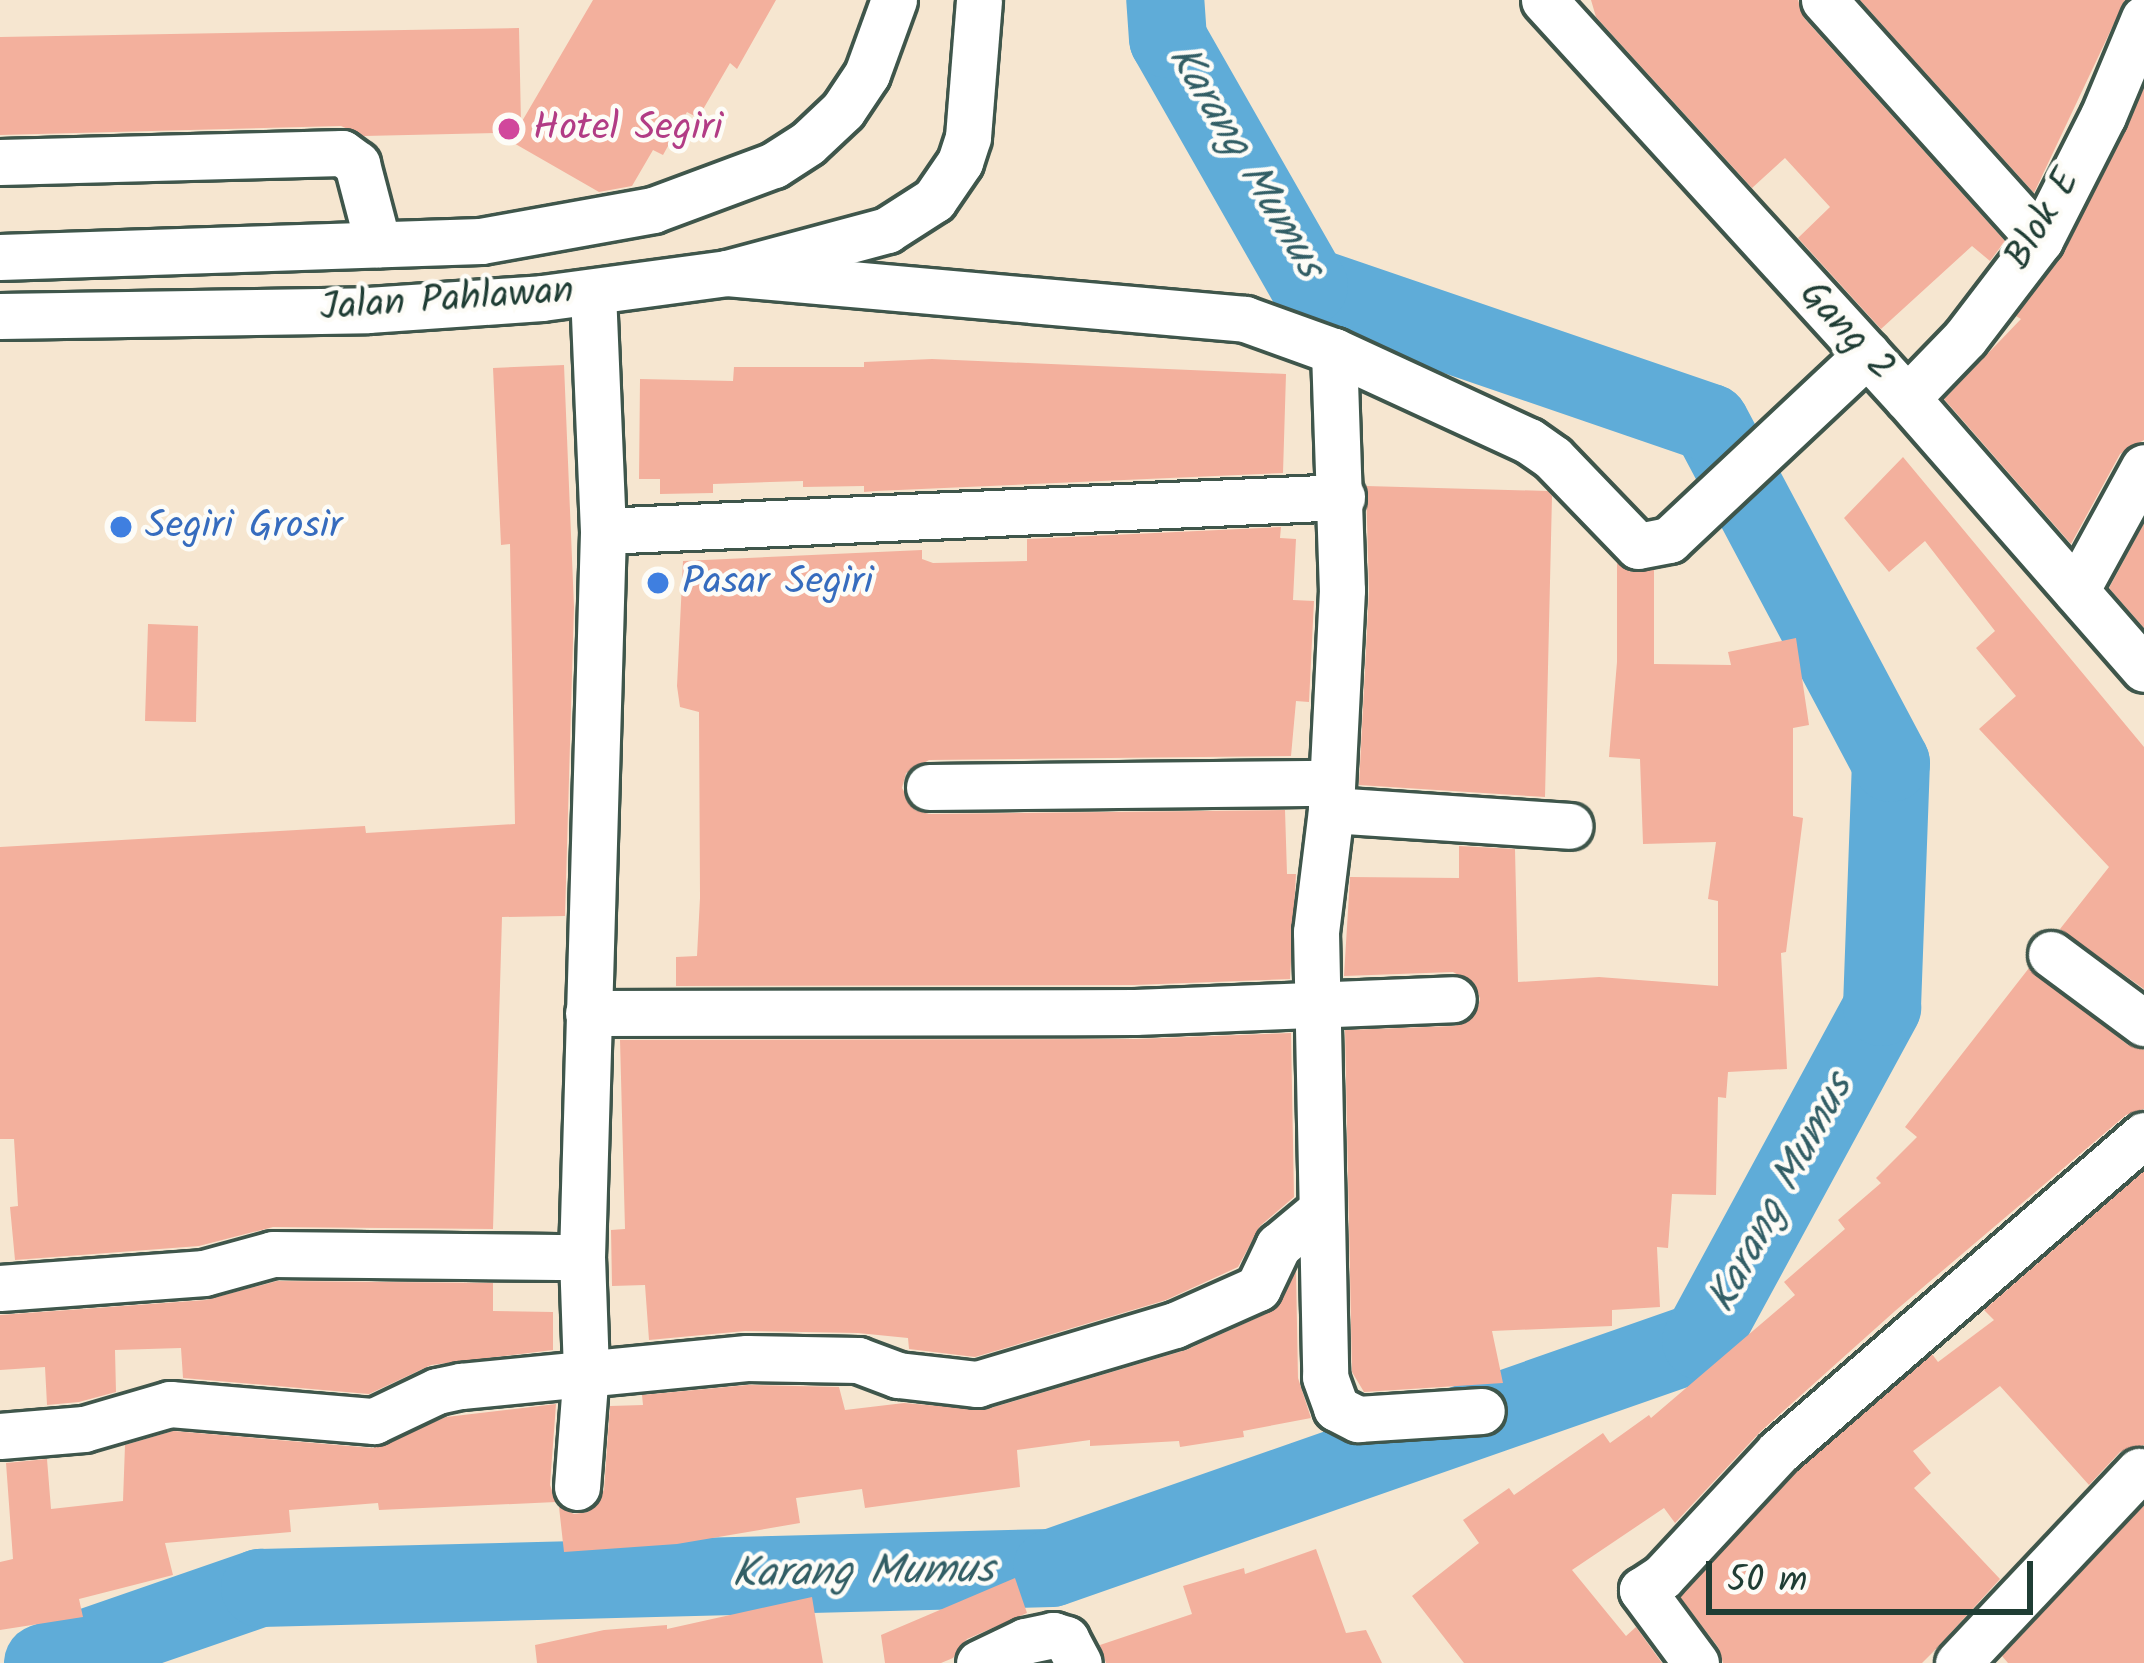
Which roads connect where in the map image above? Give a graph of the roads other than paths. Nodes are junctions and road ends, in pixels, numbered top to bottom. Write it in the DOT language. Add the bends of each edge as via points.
graph roads {
  1 [pos="894,0"];
  2 [pos="979,0"];
  3 [pos="1544,0"];
  4 [pos="1824,0"];
  5 [pos="2144,18"];
  6 [pos="0,162"];
  7 [pos="2040,240"];
  8 [pos="378,244"];
  9 [pos="0,257"];
  10 [pos="727,273"];
  11 [pos="593,292"];
  12 [pos="0,316"];
  13 [pos="1334,351"];
  14 [pos="1852,369"];
  15 [pos="1907,398"];
  16 [pos="2144,467"];
  17 [pos="1342,496"];
  18 [pos="603,531"];
  19 [pos="2076,591"];
  20 [pos="2144,669"];
  21 [pos="929,788"];
  22 [pos="1331,796"];
  23 [pos="1569,826"];
  24 [pos="2051,954"];
  25 [pos="1453,999"];
  26 [pos="1316,1006"];
  27 [pos="588,1013"];
  28 [pos="2144,1023"];
  29 [pos="2137,1155"];
  30 [pos="1320,1211"];
  31 [pos="582,1257"];
  32 [pos="0,1288"];
  33 [pos="586,1371"];
  34 [pos="1482,1411"];
  35 [pos="0,1436"];
  36 [pos="2139,1472"];
  37 [pos="577,1486"];
  38 [pos="979,1663"];
  39 [pos="1079,1663"];
  40 [pos="1696,1663"];
  41 [pos="1958,1663"];
  1 -- 8 [label="street, Jalan Pahlawan" via="867,74 843,110 774,165 598,222 481,241"];
  2 -- 10 [label="street, Jalan Pahlawan" via="968,136 934,200 887,230"];
  3 -- 14 [label="street, Gang 2"];
  4 -- 7 [label="street"];
  5 -- 7 [label="street, Blok E"];
  6 -- 8 [label="street" via="342,153 357,164"];
  7 -- 15 [label="street, Blok E"];
  8 -- 9 [label="street, Jalan Pahlawan"];
  10 -- 11 [label="street, Jalan Pahlawan"];
  10 -- 13 [label="street" via="1245,319"];
  11 -- 12 [label="street, Jalan Pahlawan" via="368,310"];
  11 -- 18 [label="street"];
  13 -- 14 [label="street" via="1529,441 1638,546 1669,540"];
  13 -- 17 [label="street"];
  14 -- 15 [label="street, Gang 2"];
  15 -- 19 [label="street, Gang 2"];
  16 -- 19 [label="street"];
  17 -- 18 [label="street"];
  17 -- 22 [label="street"];
  18 -- 27 [label="street"];
  19 -- 20 [label="street, Gang 2"];
  21 -- 22 [label="street"];
  22 -- 23 [label="street"];
  22 -- 26 [label="street"];
  24 -- 28 [label="street"];
  25 -- 26 [label="street"];
  26 -- 27 [label="street"];
  26 -- 30 [label="street"];
  27 -- 31 [label="street"];
  29 -- 40 [label="street" via="1778,1452 1642,1590"];
  30 -- 33 [label="street" via="1278,1246 1258,1288 1175,1325 977,1384 898,1375 858,1360 790,1357"];
  30 -- 34 [label="street" via="1325,1377 1336,1408 1376,1420"];
  31 -- 32 [label="street" via="273,1254 204,1274"];
  31 -- 33 [label="street"];
  33 -- 35 [label="street" via="437,1390 374,1421 170,1404 84,1429"];
  33 -- 37 [label="street"];
  36 -- 41 [label="street"];
  38 -- 39 [label="street" via="1053,1634 1066,1639"];
}
